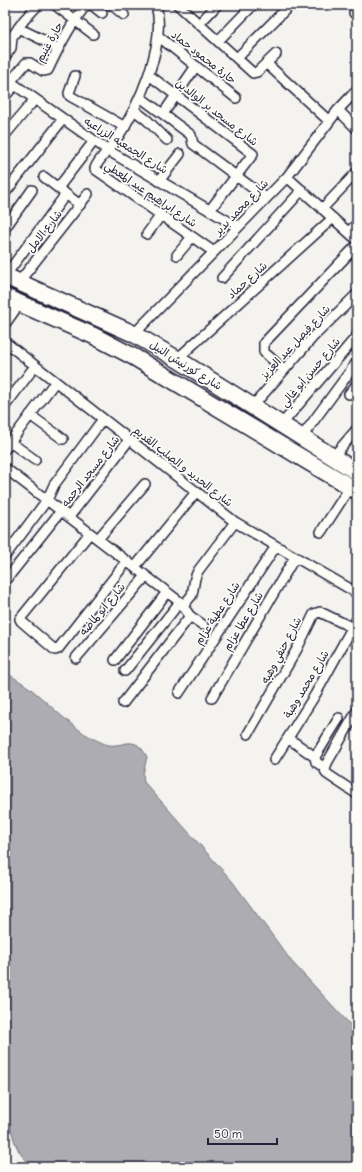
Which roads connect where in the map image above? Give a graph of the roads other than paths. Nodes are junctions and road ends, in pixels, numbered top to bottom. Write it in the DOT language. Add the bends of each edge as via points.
graph roads {
  1 [pos="38,5"];
  2 [pos="55,5"];
  3 [pos="86,5"];
  4 [pos="92,5"];
  5 [pos="112,5"];
  6 [pos="156,5"];
  7 [pos="179,5"];
  8 [pos="217,5"];
  9 [pos="253,5"];
  10 [pos="290,5"];
  11 [pos="102,13"];
  12 [pos="124,15"];
  13 [pos="75,19"];
  14 [pos="199,24"];
  15 [pos="18,28"];
  16 [pos="93,34"];
  17 [pos="158,36"];
  18 [pos="218,41"];
  19 [pos="57,49"];
  20 [pos="276,54"];
  21 [pos="5,57"];
  22 [pos="237,58"];
  23 [pos="266,63"];
  24 [pos="196,66"];
  25 [pos="149,75"];
  26 [pos="75,76"];
  27 [pos="10,81"];
  28 [pos="357,90"];
  29 [pos="5,96"];
  30 [pos="176,96"];
  31 [pos="140,97"];
  32 [pos="236,98"];
  33 [pos="35,99"];
  34 [pos="134,110"];
  35 [pos="338,110"];
  36 [pos="163,114"];
  37 [pos="63,119"];
  38 [pos="329,121"];
  39 [pos="125,127"];
  40 [pos="357,129"];
  41 [pos="5,135"];
  42 [pos="167,140"];
  43 [pos="94,141"];
  44 [pos="109,151"];
  45 [pos="180,154"];
  46 [pos="357,172"];
  47 [pos="237,176"];
  48 [pos="44,177"];
  49 [pos="287,177"];
  50 [pos="159,181"];
  51 [pos="58,188"];
  52 [pos="32,190"];
  53 [pos="302,190"];
  54 [pos="5,193"];
  55 [pos="66,194"];
  56 [pos="88,194"];
  57 [pos="266,198"];
  58 [pos="80,205"];
  59 [pos="322,209"];
  60 [pos="210,210"];
  61 [pos="161,215"];
  62 [pos="333,218"];
  63 [pos="357,224"];
  64 [pos="238,227"];
  65 [pos="5,228"];
  66 [pos="348,232"];
  67 [pos="147,234"];
  68 [pos="192,237"];
  69 [pos="357,240"];
  70 [pos="357,245"];
  71 [pos="214,252"];
  72 [pos="177,255"];
  73 [pos="10,278"];
  74 [pos="222,278"];
  75 [pos="357,294"];
  76 [pos="5,297"];
  77 [pos="20,303"];
  78 [pos="5,324"];
  79 [pos="134,334"];
  80 [pos="357,336"];
  81 [pos="5,342"];
  82 [pos="177,359"];
  83 [pos="357,362"];
  84 [pos="35,366"];
  85 [pos="284,370"];
  86 [pos="55,382"];
  87 [pos="357,384"];
  88 [pos="349,394"];
  89 [pos="5,406"];
  90 [pos="252,407"];
  91 [pos="30,415"];
  92 [pos="103,419"];
  93 [pos="281,425"];
  94 [pos="357,429"];
  95 [pos="301,438"];
  96 [pos="63,439"];
  97 [pos="129,440"];
  98 [pos="8,446"];
  99 [pos="333,457"];
  100 [pos="34,460"];
  101 [pos="357,472"];
  102 [pos="7,473"];
  103 [pos="145,484"];
  104 [pos="354,489"];
  105 [pos="196,492"];
  106 [pos="47,500"];
  107 [pos="61,511"];
  108 [pos="69,517"];
  109 [pos="235,522"];
  110 [pos="321,532"];
  111 [pos="90,533"];
  112 [pos="98,539"];
  113 [pos="276,546"];
  114 [pos="5,556"];
  115 [pos="295,557"];
  116 [pos="127,561"];
  117 [pos="135,567"];
  118 [pos="146,576"];
  119 [pos="5,581"];
  120 [pos="167,592"];
  121 [pos="357,593"];
  122 [pos="182,604"];
  123 [pos="190,616"];
  124 [pos="357,619"];
  125 [pos="203,625"];
  126 [pos="352,628"];
  127 [pos="76,658"];
  128 [pos="115,660"];
  129 [pos="125,671"];
  130 [pos="179,693"];
  131 [pos="212,698"];
  132 [pos="123,704"];
  133 [pos="357,711"];
  134 [pos="339,718"];
  135 [pos="248,734"];
  136 [pos="288,738"];
  137 [pos="315,757"];
  138 [pos="274,760"];
  139 [pos="325,768"];
  140 [pos="357,794"];
  1 -- 15 [label="street"];
  2 -- 13 [label="street"];
  3 -- 13 [label="street, حارة غنيم"];
  4 -- 11 [label="street"];
  5 -- 12 [label="street"];
  6 -- 17 [label="street" via="159,15"];
  7 -- 14 [label="street"];
  8 -- 14 [label="street"];
  9 -- 18 [label="street"];
  10 -- 22 [label="street"];
  13 -- 16 [label="street"];
  13 -- 19 [label="street, حارة غنيم"];
  14 -- 18 [label="street"];
  15 -- 19 [label="street"];
  15 -- 21 [label="street"];
  17 -- 24 [label="street, حارة محمود حماد"];
  17 -- 25 [label="street"];
  18 -- 22 [label="street"];
  19 -- 27 [label="street, حارة غنيم" via="47,71 26,63"];
  20 -- 23 [label="street"];
  22 -- 23 [label="street" via="254,73"];
  23 -- 38 [label="street"];
  24 -- 30 [label="street"];
  24 -- 32 [label="street, حارة محمود حماد"];
  25 -- 30 [label="street, شارع مسجد بر الوالدين"];
  25 -- 31 [label="street"];
  26 -- 39 [label="street" via="70,96"];
  27 -- 29 [label="street"];
  27 -- 33 [label="street, شارع الجمعيه الزراعيه"];
  28 -- 35 [label="street, شارع محمد بدير"];
  30 -- 36 [label="street"];
  30 -- 47 [label="street, شارع مسجد بر الوالدين" via="253,153"];
  31 -- 34 [label="street"];
  31 -- 36 [label="street"];
  33 -- 37 [label="street, شارع الجمعيه الزراعيه"];
  33 -- 41 [label="street"];
  34 -- 39 [label="street"];
  34 -- 42 [label="street"];
  35 -- 38 [label="street, شارع محمد بدير"];
  35 -- 40 [label="street"];
  36 -- 47 [label="street" via="191,135 193,144"];
  37 -- 43 [label="street, شارع الجمعيه الزراعيه"];
  37 -- 54 [label="street"];
  38 -- 49 [label="street, شارع محمد بدير"];
  39 -- 44 [label="street"];
  43 -- 44 [label="street, شارع الجمعيه الزراعيه"];
  43 -- 51 [label="street"];
  44 -- 50 [label="street, شارع الجمعيه الزراعيه"];
  44 -- 61 [label="street, شارع ابراهيم عبد المعطي" via="96,166 96,171"];
  45 -- 50 [label="street"];
  46 -- 59 [label="street"];
  47 -- 57 [label="street"];
  47 -- 60 [label="street, شارع مسجد بر الوالدين"];
  48 -- 51 [label="street"];
  49 -- 53 [label="street"];
  49 -- 57 [label="street, شارع محمد بدير"];
  50 -- 60 [label="street, شارع الجمعيه الزراعيه"];
  51 -- 55 [label="street"];
  52 -- 65 [label="street"];
  53 -- 59 [label="street"];
  53 -- 74 [label="street"];
  55 -- 58 [label="street"];
  55 -- 73 [label="street"];
  56 -- 58 [label="street, شارع الامل"];
  57 -- 64 [label="street, شارع محمد بدير"];
  58 -- 73 [label="street, شارع الامل"];
  59 -- 62 [label="street"];
  60 -- 64 [label="street, شارع الجمعيه الزراعيه"];
  61 -- 67 [label="street"];
  61 -- 68 [label="street, شارع ابراهيم عبد المعطي"];
  62 -- 66 [label="street"];
  62 -- 82 [label="street, شارع حماد"];
  63 -- 66 [label="street"];
  64 -- 71 [label="street, شارع محمد بدير"];
  66 -- 69 [label="street"];
  68 -- 71 [label="street, شارع ابراهيم عبد المعطي"];
  68 -- 72 [label="street"];
  70 -- 85 [label="street" via="265,340 264,352"];
  71 -- 79 [label="street, شارع محمد بدير"];
  73 -- 79 [label="highway, شارع كورنيش النيل"];
  75 -- 85 [label="street, شارع فيصل عبد العزيز"];
  76 -- 77 [label="highway, شارع كورنيش النيل"];
  77 -- 78 [label="street"];
  77 -- 104 [label="highway, شارع كورنيش النيل" via="134,357"];
  79 -- 82 [label="highway, شارع كورنيش النيل"];
  80 -- 93 [label="street, شارع حسن أبو غالي"];
  81 -- 84 [label="street, شارع الحديد و الصلب القديم"];
  82 -- 90 [label="highway, شارع كورنيش النيل"];
  83 -- 95 [label="street"];
  84 -- 86 [label="street, شارع الحديد و الصلب القديم"];
  84 -- 89 [label="street"];
  85 -- 90 [label="street, شارع فيصل عبد العزيز"];
  86 -- 91 [label="street"];
  86 -- 92 [label="street, شارع الحديد و الصلب القديم"];
  87 -- 88 [label="street"];
  90 -- 93 [label="highway, شارع كورنيش النيل"];
  91 -- 96 [label="street"];
  91 -- 98 [label="street"];
  92 -- 97 [label="street, شارع الحديد و الصلب القديم"];
  92 -- 106 [label="street" via="54,485"];
  93 -- 95 [label="highway, شارع كورنيش النيل"];
  94 -- 99 [label="street"];
  95 -- 99 [label="highway, شارع كورنيش النيل"];
  97 -- 105 [label="street, شارع الحديد و الصلب القديم"];
  97 -- 108 [label="street, شارع مسجد الرحمه"];
  98 -- 100 [label="street"];
  99 -- 101 [label="highway, شارع كورنيش النيل"];
  102 -- 106 [label="street"];
  103 -- 112 [label="street"];
  104 -- 110 [label="street"];
  105 -- 109 [label="street, شارع الحديد و الصلب القديم"];
  105 -- 117 [label="street"];
  106 -- 107 [label="street"];
  106 -- 114 [label="street"];
  107 -- 108 [label="street"];
  107 -- 119 [label="street"];
  108 -- 111 [label="street"];
  109 -- 113 [label="street, شارع الحديد و الصلب القديم"];
  109 -- 122 [label="street" via="198,571 192,595"];
  111 -- 112 [label="street"];
  111 -- 116 [label="street" via="20,619 56,650"];
  112 -- 116 [label="street"];
  113 -- 115 [label="street, شارع الحديد و الصلب القديم"];
  113 -- 130 [label="street, شارع عطية عزام"];
  115 -- 121 [label="street, شارع الحديد و الصلب القديم"];
  115 -- 131 [label="street, شارع عطا عزام"];
  116 -- 117 [label="street"];
  117 -- 118 [label="street"];
  118 -- 120 [label="street"];
  118 -- 127 [label="street, شارع ابو لماضه"];
  120 -- 122 [label="street"];
  120 -- 128 [label="street"];
  122 -- 123 [label="street"];
  122 -- 129 [label="street"];
  123 -- 125 [label="street"];
  123 -- 132 [label="street"];
  124 -- 126 [label="street, شارع محمد وهبة"];
  126 -- 135 [label="street, شارع حنفي وهبه" via="320,612 314,614"];
  126 -- 136 [label="street, شارع محمد وهبة"];
  133 -- 139 [label="street"];
  134 -- 137 [label="street"];
  136 -- 137 [label="street"];
  136 -- 138 [label="street, شارع محمد وهبة"];
  137 -- 139 [label="street" via="316,762"];
  139 -- 140 [label="street" via="327,774"];
}
